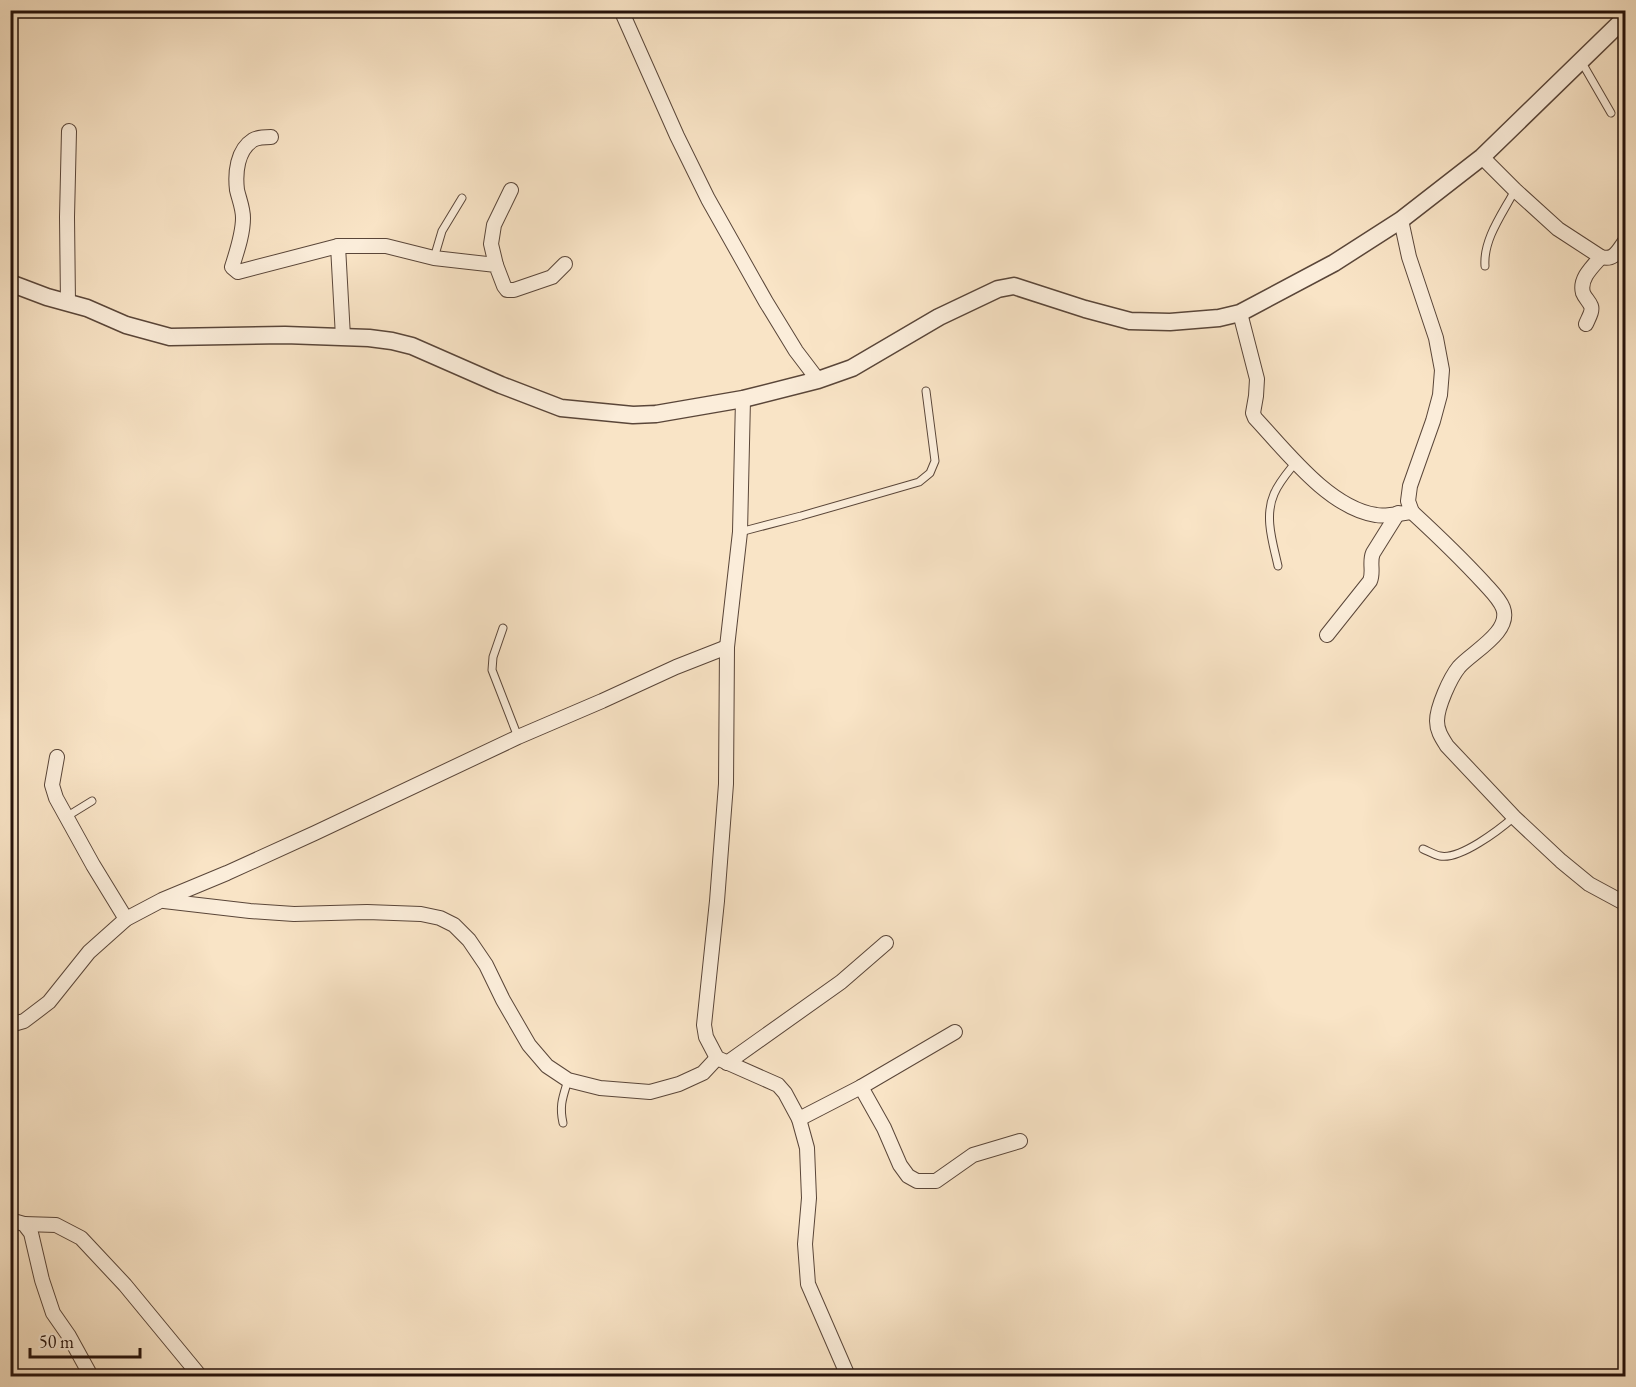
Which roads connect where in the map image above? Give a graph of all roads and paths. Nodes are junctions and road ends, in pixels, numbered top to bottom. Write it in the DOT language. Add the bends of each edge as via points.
graph roads {
  1 [pos="621,10"];
  2 [pos="1626,17"];
  3 [pos="1581,61"];
  4 [pos="1611,113"];
  5 [pos="69,131"];
  6 [pos="271,137"];
  7 [pos="1482,157"];
  8 [pos="511,190"];
  9 [pos="1515,190"];
  10 [pos="462,198"];
  11 [pos="1401,220"];
  12 [pos="1626,240"];
  13 [pos="338,246"];
  14 [pos="1601,257"];
  15 [pos="434,258"];
  16 [pos="565,264"];
  17 [pos="496,265"];
  18 [pos="1485,266"];
  19 [pos="10,282"];
  20 [pos="68,303"];
  21 [pos="1240,313"];
  22 [pos="1586,324"];
  23 [pos="343,337"];
  24 [pos="818,380"];
  25 [pos="926,391"];
  26 [pos="743,399"];
  27 [pos="1296,462"];
  28 [pos="1405,512"];
  29 [pos="740,532"];
  30 [pos="1278,566"];
  31 [pos="503,628"];
  32 [pos="1327,635"];
  33 [pos="727,647"];
  34 [pos="518,737"];
  35 [pos="57,757"];
  36 [pos="92,801"];
  37 [pos="66,817"];
  38 [pos="1514,817"];
  39 [pos="1423,849"];
  40 [pos="162,900"];
  41 [pos="1626,904"];
  42 [pos="126,919"];
  43 [pos="886,944"];
  44 [pos="10,1025"];
  45 [pos="955,1032"];
  46 [pos="722,1060"];
  47 [pos="568,1080"];
  48 [pos="861,1087"];
  49 [pos="799,1119"];
  50 [pos="563,1123"];
  51 [pos="1020,1141"];
  52 [pos="17,1222"];
  53 [pos="91,1377"];
  54 [pos="201,1377"];
  55 [pos="848,1377"];
  1 -- 24 [label="street" via="708,199 790,342"];
  2 -- 3 [label="street"];
  3 -- 4 [label="lane"];
  3 -- 7 [label="street"];
  5 -- 20 [label="street"];
  6 -- 13 [label="street" via="255,138 239,158 237,189 243,228 232,267 238,272"];
  7 -- 9 [label="street"];
  7 -- 11 [label="street"];
  8 -- 17 [label="street" via="494,225 491,244"];
  9 -- 14 [label="street" via="1558,229"];
  9 -- 18 [label="lane" via="1489,240"];
  10 -- 15 [label="lane" via="442,231"];
  11 -- 21 [label="street" via="1334,263"];
  11 -- 28 [label="street" via="1442,370 1440,395"];
  12 -- 14 [label="street" via="1614,256"];
  13 -- 15 [label="street" via="386,246"];
  13 -- 23 [label="street"];
  14 -- 22 [label="street" via="1584,278 1582,292 1591,305"];
  15 -- 17 [label="street"];
  16 -- 17 [label="street" via="552,277 514,290 504,286"];
  19 -- 20 [label="street"];
  20 -- 23 [label="street" via="170,337"];
  21 -- 24 [label="street" via="1198,321 1130,321 1014,286 998,289 939,317 852,368"];
  21 -- 27 [label="street" via="1257,379 1253,413"];
  23 -- 26 [label="street" via="412,346 561,408 656,414"];
  24 -- 26 [label="street"];
  25 -- 29 [label="lane" via="935,461 920,482"];
  26 -- 29 [label="street"];
  27 -- 28 [label="street" via="1336,500 1359,511 1378,516"];
  27 -- 30 [label="lane" via="1273,495 1269,515"];
  28 -- 32 [label="street" via="1372,553 1370,581"];
  28 -- 38 [label="street" via="1464,561 1504,610 1500,629 1457,669 1439,707 1437,721 1447,746"];
  29 -- 33 [label="street"];
  31 -- 34 [label="lane" via="492,670"];
  33 -- 34 [label="street"];
  33 -- 46 [label="street" via="726,784 704,1025 706,1037"];
  34 -- 40 [label="street"];
  35 -- 37 [label="street" via="52,785"];
  36 -- 37 [label="lane"];
  37 -- 42 [label="street"];
  38 -- 39 [label="lane" via="1493,835 1454,855 1441,856"];
  38 -- 41 [label="street" via="1589,884"];
  40 -- 42 [label="street"];
  40 -- 47 [label="street" via="294,914 367,912 440,918 469,940 529,1045 547,1066"];
  42 -- 44 [label="street" via="89,952 49,1002 24,1021"];
  43 -- 46 [label="street" via="841,982"];
  45 -- 48 [label="street"];
  46 -- 47 [label="street" via="704,1073 650,1092 600,1088"];
  46 -- 49 [label="street" via="778,1085"];
  47 -- 50 [label="lane" via="561,1102"];
  48 -- 49 [label="street"];
  48 -- 51 [label="street" via="900,1165 917,1181 936,1180 973,1155"];
  49 -- 55 [label="street" via="809,1170 805,1245 808,1284"];
  52 -- 53 [label="street" via="30,1233 53,1313"];
  52 -- 54 [label="street" via="56,1225 81,1238"];
}
